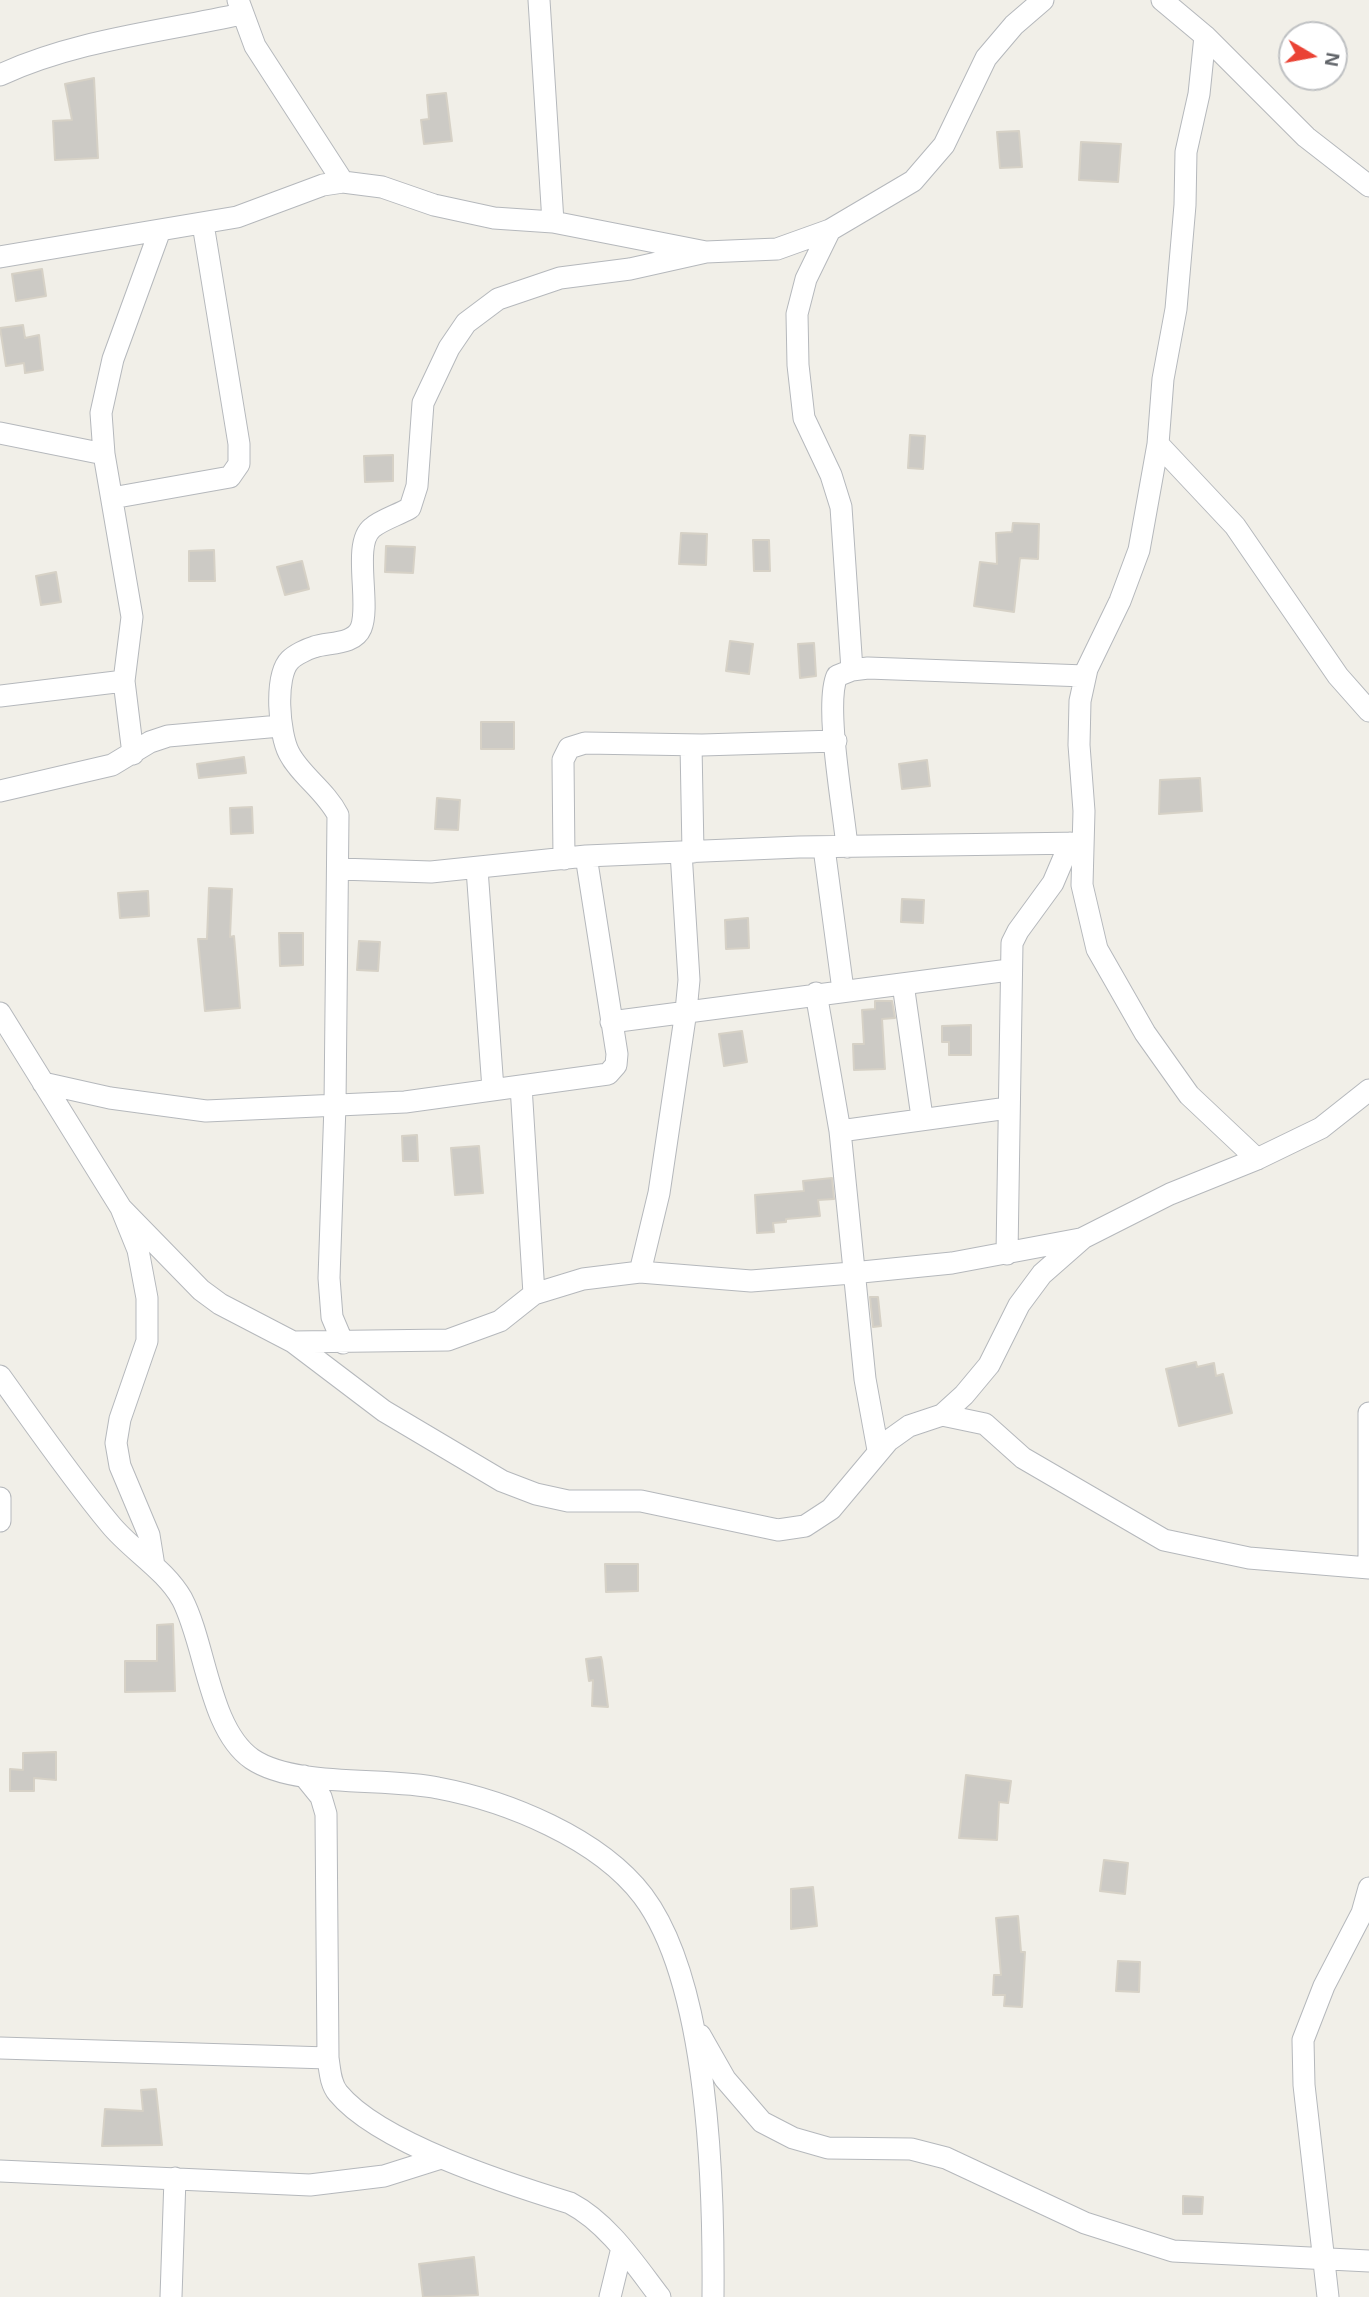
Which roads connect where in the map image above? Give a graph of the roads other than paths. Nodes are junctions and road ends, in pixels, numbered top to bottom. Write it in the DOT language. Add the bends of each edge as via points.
graph roads {
  1 [pos="539,0"];
  2 [pos="1043,0"];
  3 [pos="1162,0"];
  4 [pos="239,7"];
  5 [pos="1205,36"];
  6 [pos="0,75"];
  7 [pos="344,182"];
  8 [pos="1369,186"];
  9 [pos="553,222"];
  10 [pos="203,224"];
  11 [pos="830,230"];
  12 [pos="159,233"];
  13 [pos="706,252"];
  14 [pos="0,257"];
  15 [pos="0,433"];
  16 [pos="1158,444"];
  17 [pos="104,454"];
  18 [pos="112,498"];
  19 [pos="852,670"];
  20 [pos="1086,676"];
  21 [pos="124,681"];
  22 [pos="0,696"];
  23 [pos="1369,711"];
  24 [pos="281,726"];
  25 [pos="836,741"];
  26 [pos="691,745"];
  27 [pos="132,754"];
  28 [pos="0,791"];
  29 [pos="1076,843"];
  30 [pos="847,847"];
  31 [pos="824,848"];
  32 [pos="687,852"];
  33 [pos="586,856"];
  34 [pos="564,859"];
  35 [pos="340,869"];
  36 [pos="477,869"];
  37 [pos="1009,970"];
  38 [pos="903,984"];
  39 [pos="843,990"];
  40 [pos="816,993"];
  41 [pos="686,1011"];
  42 [pos="0,1013"];
  43 [pos="611,1021"];
  44 [pos="43,1083"];
  45 [pos="521,1086"];
  46 [pos="494,1090"];
  47 [pos="1369,1090"];
  48 [pos="335,1105"];
  49 [pos="1008,1108"];
  50 [pos="922,1117"];
  51 [pos="840,1131"];
  52 [pos="1257,1159"];
  53 [pos="121,1208"];
  54 [pos="1083,1238"];
  55 [pos="1007,1254"];
  56 [pos="640,1272"];
  57 [pos="852,1273"];
  58 [pos="534,1294"];
  59 [pos="293,1342"];
  60 [pos="343,1343"];
  61 [pos="0,1377"];
  62 [pos="1369,1413"];
  63 [pos="942,1415"];
  64 [pos="878,1450"];
  65 [pos="0,1498"];
  66 [pos="0,1521"];
  67 [pos="1369,1560"];
  68 [pos="154,1566"];
  69 [pos="1369,1568"];
  70 [pos="304,1776"];
  71 [pos="1369,1888"];
  72 [pos="695,2027"];
  73 [pos="0,2049"];
  74 [pos="328,2058"];
  75 [pos="441,2158"];
  76 [pos="0,2171"];
  77 [pos="175,2178"];
  78 [pos="622,2248"];
  79 [pos="1323,2256"];
  80 [pos="1369,2261"];
  81 [pos="171,2297"];
  82 [pos="610,2297"];
  83 [pos="660,2297"];
  84 [pos="713,2297"];
  85 [pos="1328,2297"];
  1 -- 9 [label="street"];
  2 -- 11 [label="street" via="986,58 944,145 913,181"];
  3 -- 5 [label="street"];
  4 -- 6 [label="street" via="36,58"];
  4 -- 7 [label="street" via="255,46"];
  5 -- 8 [label="street" via="1306,137"];
  5 -- 16 [label="street" via="1186,152 1179,270"];
  7 -- 9 [label="street" via="382,187 494,218"];
  7 -- 10 [label="street"];
  9 -- 13 [label="street"];
  10 -- 12 [label="street"];
  10 -- 18 [label="street" via="239,464 230,477"];
  11 -- 13 [label="street" via="777,249"];
  11 -- 19 [label="street" via="806,279 797,314 798,365 804,418 841,508"];
  12 -- 14 [label="street"];
  12 -- 17 [label="street" via="113,359 101,414"];
  13 -- 24 [label="street" via="560,278 498,299 466,323 423,403 410,509 371,529 364,541 361,629 351,639 312,647 290,660 282,676"];
  15 -- 17 [label="street"];
  16 -- 20 [label="street" via="1139,550"];
  16 -- 23 [label="street" via="1235,526 1338,676"];
  17 -- 18 [label="street"];
  18 -- 21 [label="street" via="132,617"];
  19 -- 20 [label="street"];
  19 -- 25 [label="street" via="837,676 834,684"];
  20 -- 29 [label="street" via="1079,745 1084,811"];
  21 -- 22 [label="street"];
  21 -- 27 [label="street"];
  24 -- 27 [label="street" via="190,732 150,742"];
  24 -- 35 [label="street" via="290,755 328,796 338,815"];
  25 -- 26 [label="street"];
  25 -- 30 [label="street"];
  26 -- 32 [label="street"];
  26 -- 34 [label="street" via="584,743 569,748 563,760"];
  27 -- 28 [label="street" via="112,765"];
  29 -- 30 [label="street"];
  29 -- 37 [label="street" via="1018,930"];
  29 -- 52 [label="street" via="1097,949 1145,1033 1189,1095"];
  30 -- 31 [label="street"];
  31 -- 32 [label="street"];
  31 -- 39 [label="street"];
  32 -- 33 [label="street"];
  32 -- 41 [label="street"];
  33 -- 34 [label="street"];
  33 -- 43 [label="street"];
  34 -- 36 [label="street"];
  35 -- 36 [label="street"];
  35 -- 48 [label="street"];
  36 -- 46 [label="street"];
  37 -- 38 [label="street"];
  37 -- 49 [label="street"];
  38 -- 39 [label="street"];
  38 -- 50 [label="street"];
  39 -- 40 [label="street"];
  40 -- 41 [label="street"];
  40 -- 51 [label="street"];
  41 -- 43 [label="street"];
  41 -- 56 [label="street" via="659,1193"];
  42 -- 44 [label="street"];
  43 -- 45 [label="street" via="617,1054 608,1074"];
  44 -- 48 [label="street" via="206,1111"];
  44 -- 53 [label="street"];
  45 -- 46 [label="street"];
  45 -- 58 [label="street"];
  46 -- 48 [label="street" via="405,1102"];
  47 -- 52 [label="street" via="1321,1128"];
  48 -- 60 [label="street" via="329,1278 332,1317"];
  49 -- 50 [label="street"];
  49 -- 55 [label="street"];
  50 -- 51 [label="street"];
  51 -- 57 [label="street"];
  52 -- 54 [label="street" via="1170,1194"];
  53 -- 59 [label="street" via="201,1290"];
  53 -- 68 [label="street" via="138,1250 147,1298 147,1341 116,1443 120,1466 149,1535"];
  54 -- 55 [label="street"];
  54 -- 63 [label="street" via="1042,1274 1019,1305 989,1365"];
  55 -- 57 [label="street"];
  56 -- 57 [label="street" via="751,1281"];
  56 -- 58 [label="street" via="583,1279"];
  57 -- 64 [label="street"];
  58 -- 60 [label="street" via="500,1321 447,1340"];
  59 -- 60 [label="street"];
  59 -- 64 [label="street" via="384,1411 502,1481 568,1501 641,1501 778,1530 805,1526 831,1509"];
  61 -- 68 [label="street" via="112,1527"];
  62 -- 67 [label="street"];
  63 -- 64 [label="street" via="909,1426"];
  63 -- 69 [label="street" via="985,1424 1024,1458 1164,1540 1249,1558"];
  65 -- 66 [label="street"];
  68 -- 70 [label="street" via="181,1597 226,1728 238,1748 255,1761"];
  70 -- 72 [label="street" via="414,1783 466,1793 498,1802 596,1852 644,1897 658,1922"];
  70 -- 74 [label="street" via="321,1797 326,1814"];
  71 -- 79 [label="street" via="1362,1913 1303,2039"];
  72 -- 79 [label="street" via="725,2079 762,2122 793,2138 828,2148 911,2150 946,2158 1085,2223 1173,2251"];
  72 -- 84 [label="street" via="710,2182"];
  73 -- 74 [label="street"];
  74 -- 75 [label="street" via="333,2084 357,2111"];
  75 -- 77 [label="street" via="349,2183"];
  75 -- 78 [label="street" via="570,2203 587,2212"];
  76 -- 77 [label="street"];
  77 -- 81 [label="street"];
  78 -- 82 [label="street"];
  78 -- 83 [label="street"];
  79 -- 80 [label="street"];
  79 -- 85 [label="street"];
}
